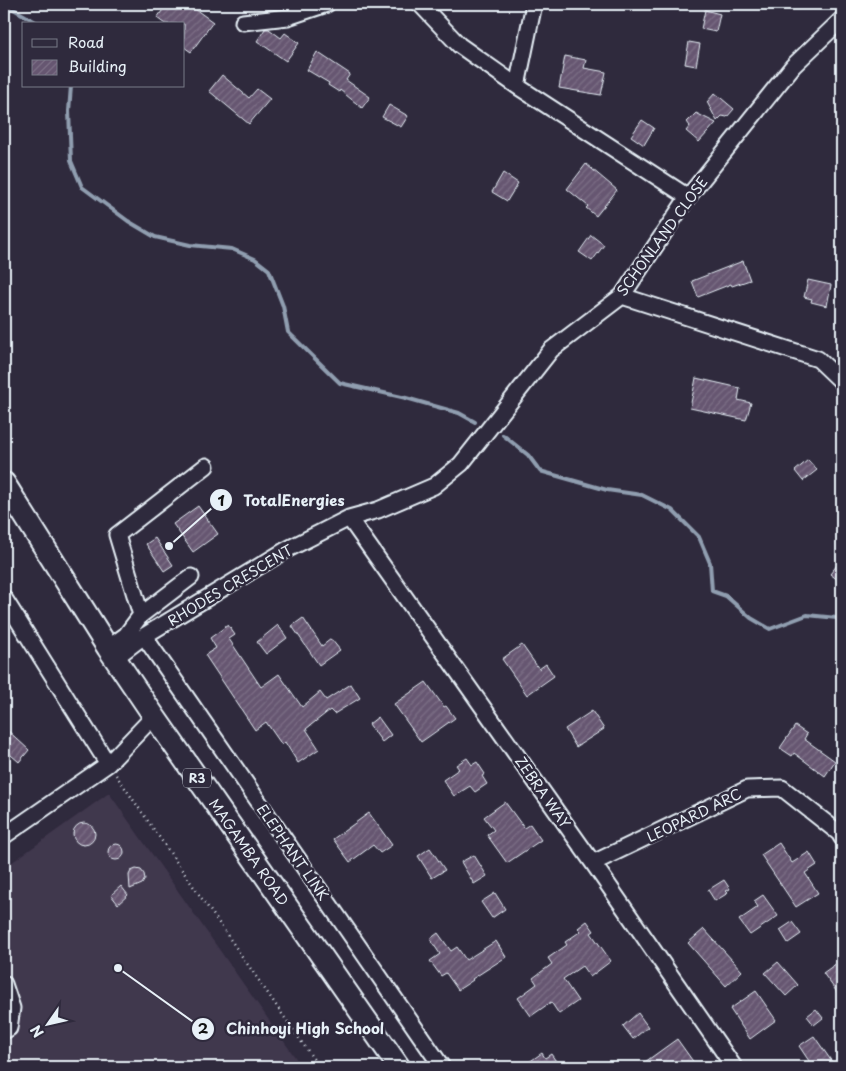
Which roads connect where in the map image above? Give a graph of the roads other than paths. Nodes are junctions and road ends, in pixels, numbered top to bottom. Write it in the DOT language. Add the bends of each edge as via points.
graph roads {
  1 [pos="327,4"];
  2 [pos="420,4"];
  3 [pos="534,4"];
  4 [pos="842,19"];
  5 [pos="243,22"];
  6 [pos="517,86"];
  7 [pos="688,197"];
  8 [pos="622,296"];
  9 [pos="842,382"];
  10 [pos="206,466"];
  11 [pos="4,484"];
  12 [pos="349,518"];
  13 [pos="191,577"];
  14 [pos="4,598"];
  15 [pos="141,615"];
  16 [pos="144,636"];
  17 [pos="112,653"];
  18 [pos="154,716"];
  19 [pos="108,764"];
  20 [pos="4,836"];
  21 [pos="842,838"];
  22 [pos="593,863"];
  23 [pos="4,984"];
  24 [pos="4,1031"];
  25 [pos="399,1067"];
  26 [pos="442,1067"];
  27 [pos="734,1067"];
  1 -- 5 [label="street" via="288,17"];
  2 -- 6 [label="street" via="459,45"];
  3 -- 6 [label="street"];
  4 -- 7 [label="street, SCHONLAND CLOSE" via="793,66"];
  6 -- 7 [label="street"];
  7 -- 8 [label="street, SCHONLAND CLOSE"];
  8 -- 9 [label="street" via="818,359"];
  8 -- 12 [label="street, SCHONLAND CLOSE" via="551,350 461,464 448,475 434,486 378,510"];
  10 -- 15 [label="street" via="117,535"];
  11 -- 17 [label="highway, MAGAMBA ROAD / R3"];
  12 -- 16 [label="street, RHODES CRESCENT" via="286,550"];
  12 -- 22 [label="street, ZEBRA WAY"];
  13 -- 15 [label="street"];
  14 -- 19 [label="street"];
  15 -- 17 [label="street"];
  16 -- 17 [label="street, RHODES CRESCENT"];
  16 -- 26 [label="street, ELEPHANT LINK"];
  17 -- 18 [label="highway, MAGAMBA ROAD / R3"];
  18 -- 19 [label="street"];
  18 -- 25 [label="highway, MAGAMBA ROAD / R3"];
  19 -- 20 [label="street"];
  21 -- 22 [label="street, LEOPARD ARC" via="782,788 747,789"];
  22 -- 27 [label="street, ZEBRA WAY"];
  23 -- 24 [label="street" via="12,1008 9,1028"];
}
